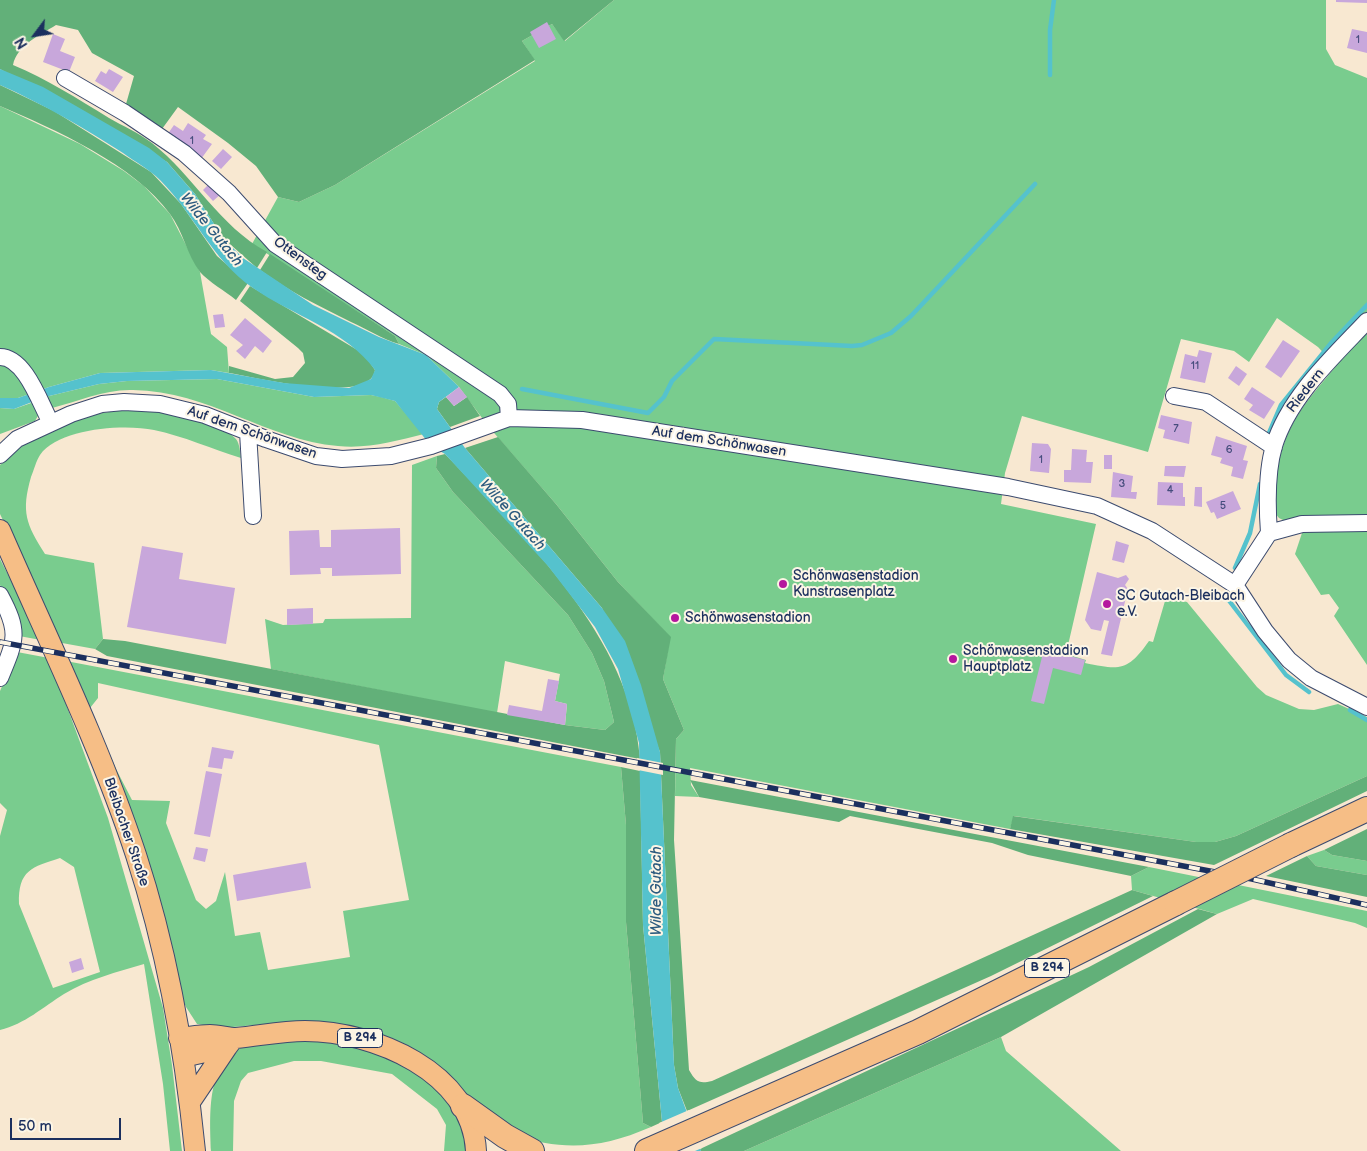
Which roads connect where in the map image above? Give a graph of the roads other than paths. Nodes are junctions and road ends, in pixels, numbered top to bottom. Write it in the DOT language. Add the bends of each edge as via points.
graph roads {
  1 [pos="65,78"];
  2 [pos="1367,320"];
  3 [pos="0,357"];
  4 [pos="1174,396"];
  5 [pos="509,418"];
  6 [pos="51,423"];
  7 [pos="248,432"];
  8 [pos="17,439"];
  9 [pos="0,440"];
  10 [pos="1274,447"];
  11 [pos="0,455"];
  12 [pos="253,516"];
  13 [pos="1367,523"];
  14 [pos="0,530"];
  15 [pos="1268,533"];
  16 [pos="1235,585"];
  17 [pos="0,595"];
  18 [pos="0,678"];
  19 [pos="1367,707"];
  20 [pos="1367,809"];
  21 [pos="231,1042"];
  22 [pos="181,1047"];
  23 [pos="190,1102"];
  24 [pos="463,1106"];
  25 [pos="195,1151"];
  26 [pos="476,1151"];
  27 [pos="532,1151"];
  28 [pos="647,1151"];
  1 -- 5 [label="street, Ottensteg" via="184,153 229,192 275,244 500,394 508,404"];
  2 -- 10 [label="street, Riedern" via="1287,415"];
  3 -- 6 [label="street" via="14,360 22,367"];
  4 -- 10 [label="street" via="1206,402"];
  5 -- 7 [label="street, Auf dem Schönwasen" via="431,446 391,456 342,459 316,456"];
  5 -- 16 [label="street, Auf dem Schönwasen" via="582,420 1063,498 1097,506 1138,524"];
  6 -- 7 [label="street, Auf dem Schönwasen" via="90,408 124,402 160,404 205,415"];
  6 -- 8 [label="street, Auf dem Schönwasen"];
  7 -- 12 [label="street"];
  8 -- 9 [label="street, Auf dem Schönwasen"];
  8 -- 11 [label="street, Auf dem Schönwasen"];
  10 -- 15 [label="street, Riedern" via="1266,500"];
  13 -- 15 [label="street" via="1302,524"];
  14 -- 22 [label="main road, Bleibacher Straße" via="89,731 125,824 169,980"];
  15 -- 16 [label="street"];
  16 -- 19 [label="street, Auf dem Schönwasen" via="1289,660 1311,678"];
  17 -- 18 [label="street" via="14,629 14,645"];
  20 -- 28 [label="highway, B 294, bridge" via="918,1032"];
  21 -- 22 [label="main road, B 294"];
  21 -- 23 [label="main road"];
  21 -- 24 [label="main road, B 294" via="278,1032 306,1031 363,1039 424,1067 446,1085"];
  22 -- 23 [label="main road, Bleibacher Straße"];
  23 -- 25 [label="main road, Bleibacher Straße"];
  24 -- 26 [label="main road, B 294" via="472,1125"];
  24 -- 27 [label="highway, B 294"];
}
